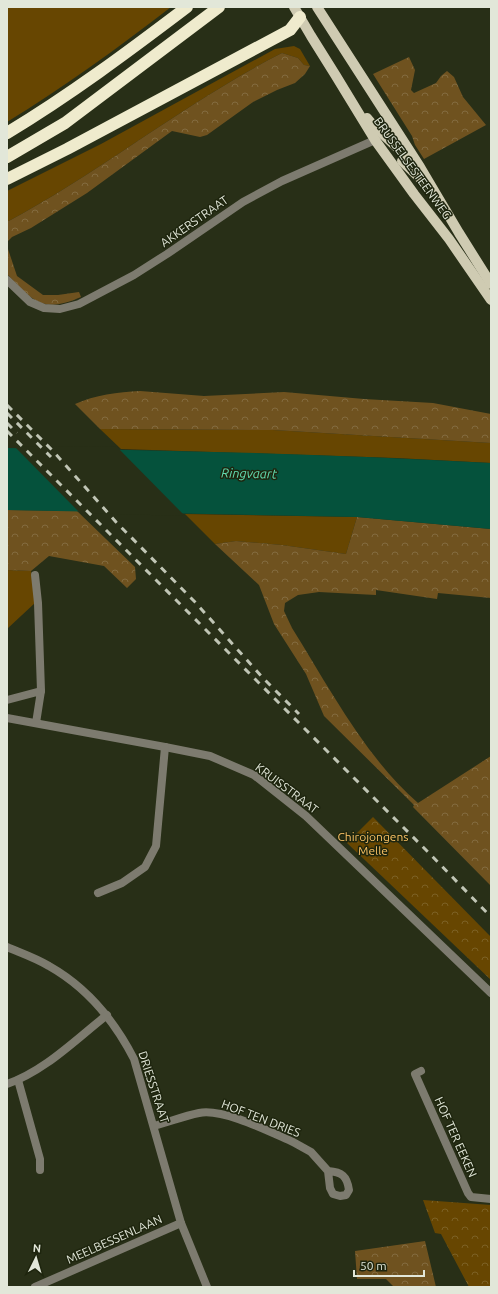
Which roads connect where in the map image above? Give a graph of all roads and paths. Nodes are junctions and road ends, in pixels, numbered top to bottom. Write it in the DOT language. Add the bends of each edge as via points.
graph roads {
  1 [pos="187,7"];
  2 [pos="219,7"];
  3 [pos="317,7"];
  4 [pos="300,10"];
  5 [pos="387,115"];
  6 [pos="7,133"];
  7 [pos="378,137"];
  8 [pos="7,157"];
  9 [pos="420,167"];
  10 [pos="7,179"];
  11 [pos="440,201"];
  12 [pos="7,280"];
  13 [pos="491,284"];
  14 [pos="491,300"];
  15 [pos="35,575"];
  16 [pos="41,691"];
  17 [pos="7,700"];
  18 [pos="7,718"];
  19 [pos="36,722"];
  20 [pos="165,747"];
  21 [pos="98,893"];
  22 [pos="7,947"];
  23 [pos="491,993"];
  24 [pos="107,1015"];
  25 [pos="421,1071"];
  26 [pos="18,1080"];
  27 [pos="7,1084"];
  28 [pos="154,1126"];
  29 [pos="40,1170"];
  30 [pos="328,1171"];
  31 [pos="491,1199"];
  32 [pos="181,1223"];
  33 [pos="35,1287"];
  34 [pos="207,1287"];
  1 -- 6 [label="highway" via="55,103"];
  2 -- 8 [label="highway" via="65,123"];
  3 -- 5 [label="main road, BRUSSELSESTEENWEG"];
  4 -- 7 [label="main road" via="311,36 336,76 372,124"];
  4 -- 10 [label="highway" via="290,30"];
  5 -- 7 [label="street"];
  5 -- 9 [label="main road, BRUSSELSESTEENWEG"];
  7 -- 9 [label="main road"];
  7 -- 11 [label="main road"];
  7 -- 12 [label="street, AKKERSTRAAT" via="282,181 243,202 148,267 79,304 60,309 44,308 30,302"];
  7 -- 14 [label="main road, BRUSSELSESTEENWEG" via="414,194"];
  9 -- 11 [label="main road, BRUSSELSESTEENWEG"];
  11 -- 13 [label="main road, BRUSSELSESTEENWEG"];
  15 -- 16 [label="street"];
  16 -- 17 [label="street"];
  16 -- 19 [label="street"];
  18 -- 19 [label="street, KRUISSTRAAT"];
  19 -- 20 [label="street, KRUISSTRAAT"];
  20 -- 21 [label="street" via="156,846 145,867 122,884"];
  20 -- 23 [label="street, KRUISSTRAAT" via="210,756 254,775 306,816"];
  22 -- 24 [label="street, DRIESSTRAAT" via="37,959 62,974"];
  24 -- 26 [label="street" via="43,1066"];
  24 -- 28 [label="street, DRIESSTRAAT" via="134,1059"];
  25 -- 31 [label="street, HOF TER EEKEN" via="415,1074 468,1193 471,1197"];
  26 -- 27 [label="street"];
  26 -- 29 [label="street" via="40,1160"];
  28 -- 30 [label="street, HOF TEN DRIES" via="200,1112 227,1115 304,1147 317,1157"];
  28 -- 32 [label="street, DRIESSTRAAT"];
  32 -- 33 [label="street, MEELBESSENLAAN"];
  32 -- 34 [label="street, DRIESSTRAAT"];
}
